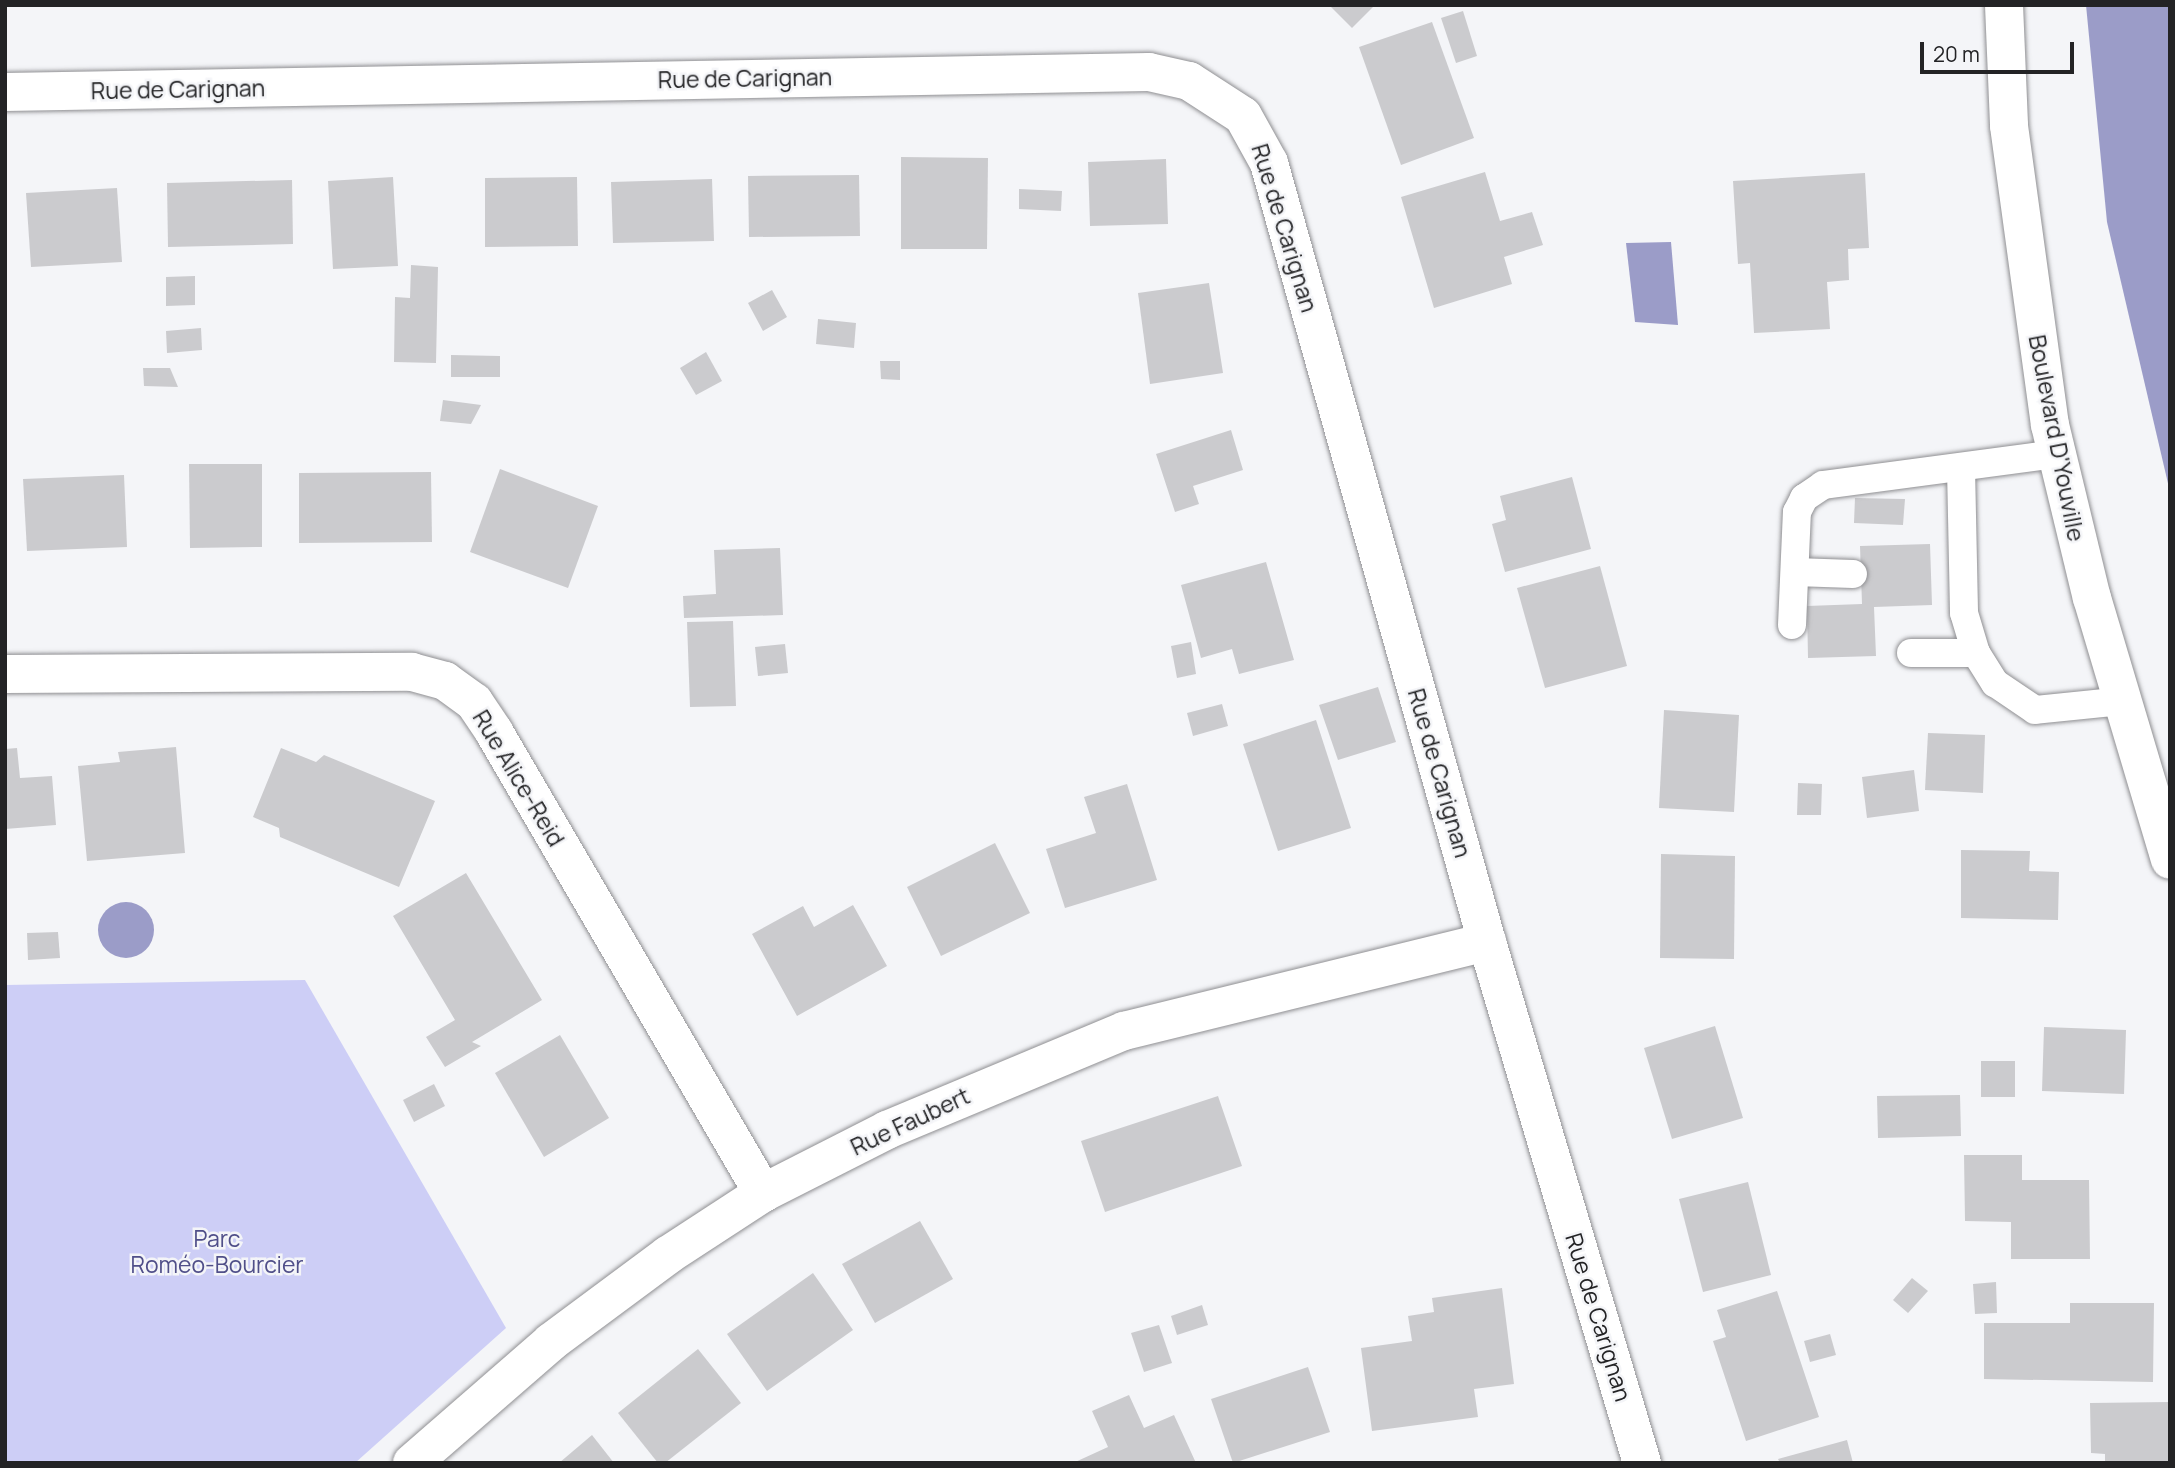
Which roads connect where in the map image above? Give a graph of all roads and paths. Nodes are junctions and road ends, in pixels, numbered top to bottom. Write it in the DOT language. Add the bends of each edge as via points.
graph roads {
  1 [pos="2004,5"];
  2 [pos="5,92"];
  3 [pos="2056,454"];
  4 [pos="1961,468"];
  5 [pos="1795,572"];
  6 [pos="1853,574"];
  7 [pos="1792,625"];
  8 [pos="1911,653"];
  9 [pos="1976,653"];
  10 [pos="5,674"];
  11 [pos="2123,701"];
  12 [pos="2170,860"];
  13 [pos="1487,942"];
  14 [pos="763,1193"];
  15 [pos="412,1463"];
  16 [pos="1642,1463"];
  1 -- 3 [label="street, Boulevard D'Youville" via="2016,193"];
  2 -- 13 [label="street, Rue de Carignan" via="1149,72 1189,81 1219,97 1248,123 1269,163"];
  3 -- 4 [label="lane"];
  3 -- 11 [label="street, Boulevard D'Youville"];
  4 -- 5 [label="lane" via="1823,485 1804,498 1797,512"];
  4 -- 9 [label="lane" via="1964,613"];
  5 -- 6 [label="lane"];
  5 -- 7 [label="lane"];
  8 -- 9 [label="lane"];
  9 -- 11 [label="lane" via="1995,683 2035,710"];
  10 -- 14 [label="street, Rue Alice-Reid" via="411,672 445,681 474,702 494,732"];
  11 -- 12 [label="street, Boulevard D'Youville"];
  13 -- 14 [label="street, Rue Faubert" via="1124,1031 887,1130"];
  13 -- 16 [label="street, Rue de Carignan"];
  14 -- 15 [label="street, Rue Faubert" via="598,1306"];
}
